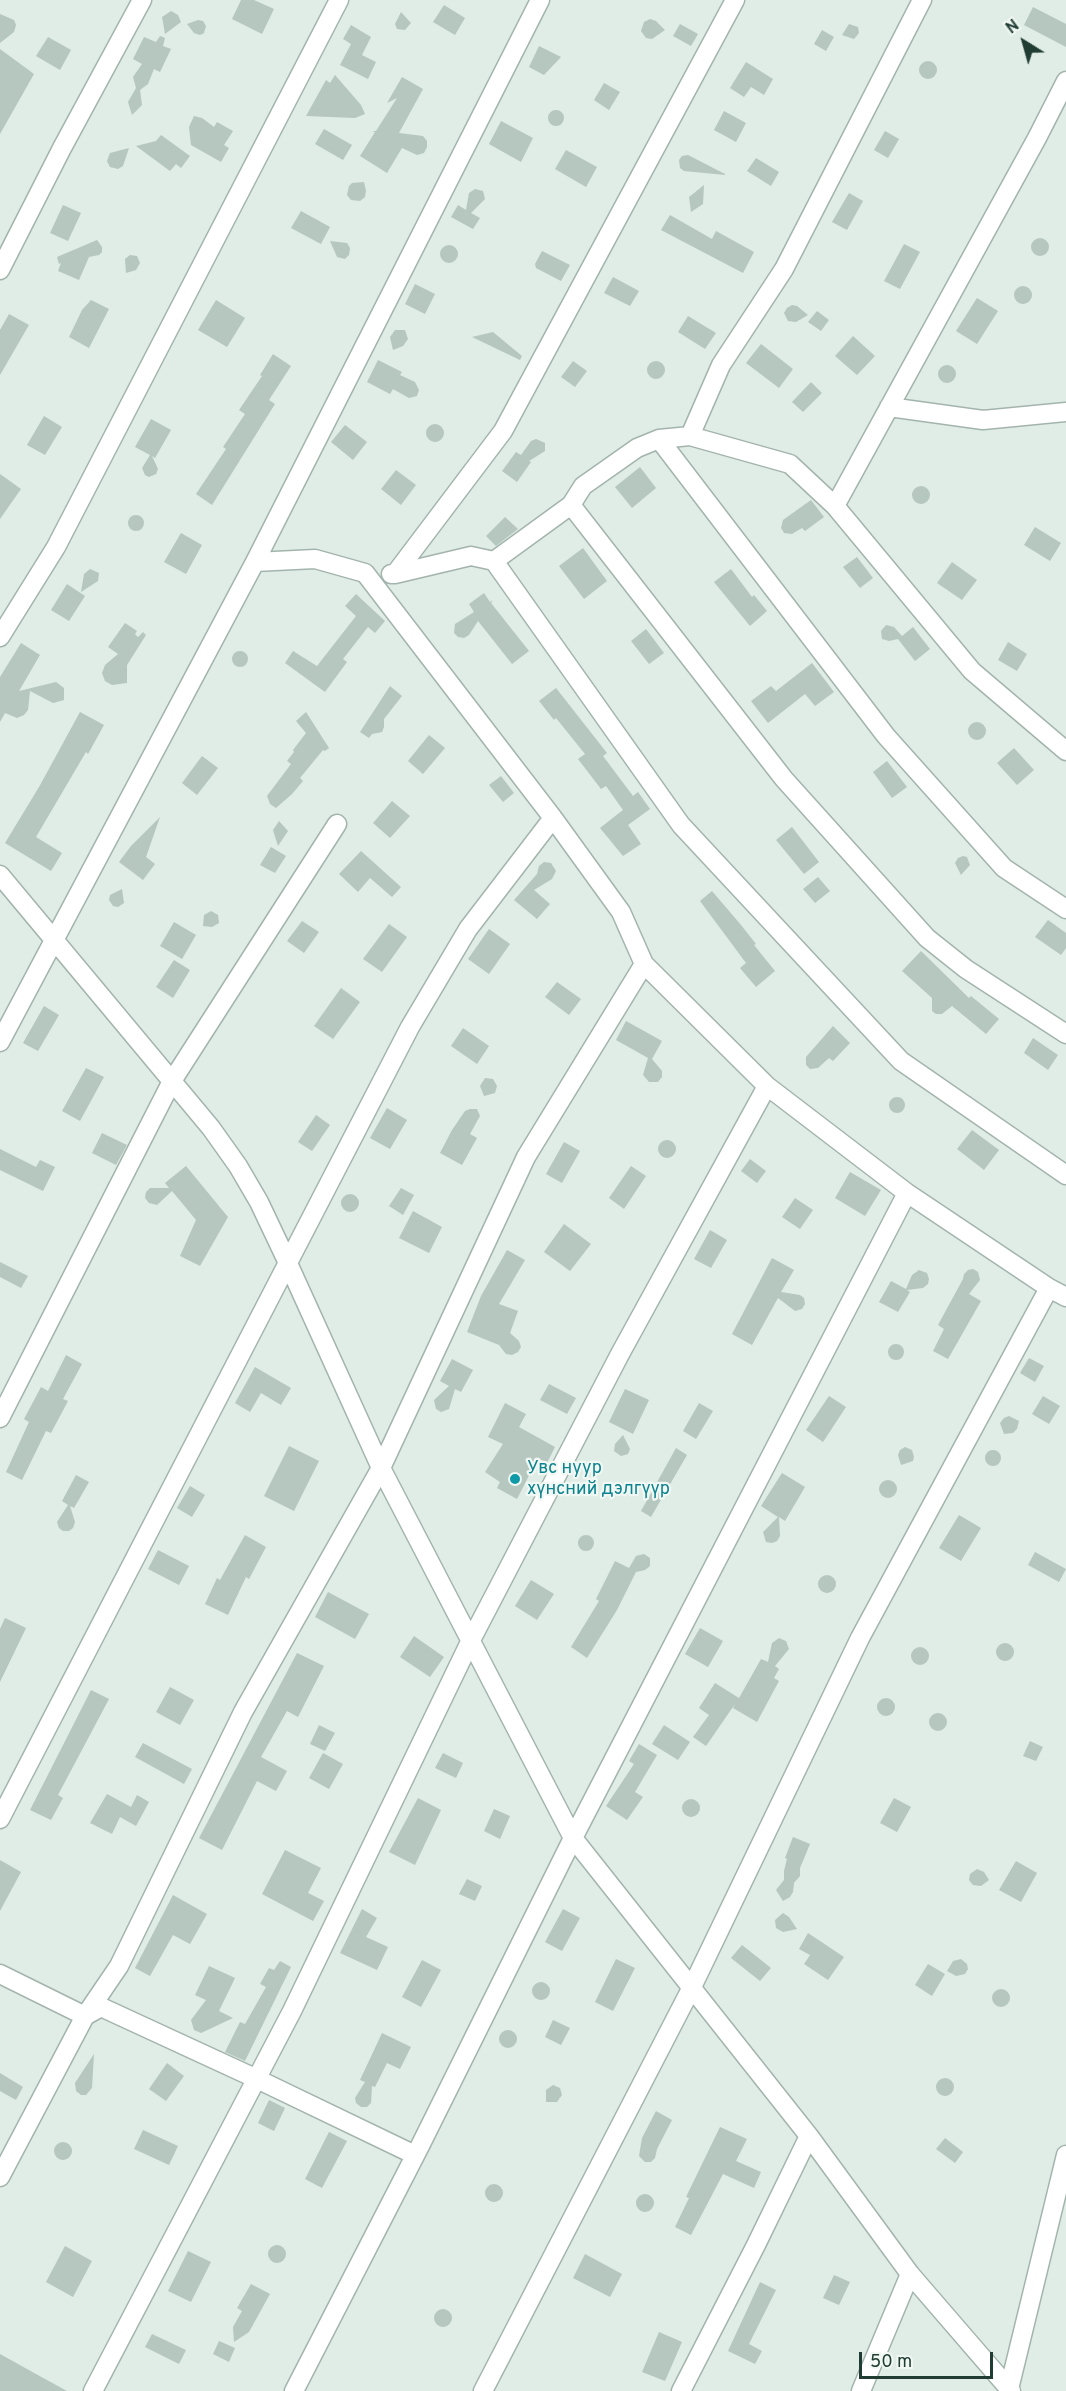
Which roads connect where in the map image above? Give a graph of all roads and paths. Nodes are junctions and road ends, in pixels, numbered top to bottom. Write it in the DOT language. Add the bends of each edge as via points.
graph roads {
  1 [pos="142,0"];
  2 [pos="339,0"];
  3 [pos="540,0"];
  4 [pos="735,0"];
  5 [pos="921,0"];
  6 [pos="1066,81"];
  7 [pos="0,270"];
  8 [pos="889,407"];
  9 [pos="1066,412"];
  10 [pos="690,436"];
  11 [pos="659,439"];
  12 [pos="571,505"];
  13 [pos="835,506"];
  14 [pos="494,561"];
  15 [pos="255,562"];
  16 [pos="365,573"];
  17 [pos="395,574"];
  18 [pos="0,637"];
  19 [pos="1066,752"];
  20 [pos="553,818"];
  21 [pos="336,824"];
  22 [pos="0,875"];
  23 [pos="1066,909"];
  24 [pos="54,939"];
  25 [pos="644,964"];
  26 [pos="1066,1034"];
  27 [pos="0,1042"];
  28 [pos="172,1081"];
  29 [pos="767,1086"];
  30 [pos="1066,1175"];
  31 [pos="907,1193"];
  32 [pos="287,1261"];
  33 [pos="1049,1288"];
  34 [pos="1066,1297"];
  35 [pos="0,1418"];
  36 [pos="381,1468"];
  37 [pos="470,1642"];
  38 [pos="0,1819"];
  39 [pos="573,1838"];
  40 [pos="0,1974"];
  41 [pos="692,1987"];
  42 [pos="85,2016"];
  43 [pos="257,2079"];
  44 [pos="809,2136"];
  45 [pos="1066,2155"];
  46 [pos="415,2156"];
  47 [pos="0,2177"];
  48 [pos="909,2274"];
  49 [pos="1010,2390"];
  50 [pos="93,2391"];
  51 [pos="294,2391"];
  52 [pos="483,2391"];
  53 [pos="681,2391"];
  54 [pos="861,2391"];
  1 -- 7 [label="street"];
  2 -- 18 [label="street" via="56,547"];
  3 -- 15 [label="street"];
  4 -- 17 [label="street" via="503,431"];
  5 -- 10 [label="street" via="784,269 721,365"];
  6 -- 8 [label="street"];
  8 -- 9 [label="street" via="983,420"];
  8 -- 13 [label="street"];
  10 -- 11 [label="street"];
  10 -- 13 [label="street" via="790,464"];
  11 -- 12 [label="street" via="637,448 584,486"];
  11 -- 23 [label="street" via="886,736 1004,868"];
  12 -- 14 [label="street"];
  12 -- 26 [label="street" via="784,779 927,938 966,969"];
  13 -- 19 [label="street" via="972,671"];
  14 -- 17 [label="street" via="471,556"];
  14 -- 30 [label="street" via="681,825 901,1061"];
  15 -- 16 [label="street" via="315,559"];
  15 -- 24 [label="street"];
  16 -- 17 [label="street"];
  16 -- 20 [label="street"];
  20 -- 25 [label="street" via="621,912"];
  20 -- 32 [label="street" via="468,929 415,1017"];
  21 -- 28 [label="street"];
  22 -- 24 [label="street"];
  24 -- 27 [label="street"];
  24 -- 28 [label="street"];
  25 -- 29 [label="street"];
  25 -- 36 [label="street" via="526,1157"];
  28 -- 32 [label="street" via="238,1166"];
  28 -- 35 [label="street"];
  29 -- 31 [label="street"];
  29 -- 37 [label="street" via="620,1354"];
  31 -- 33 [label="street"];
  31 -- 39 [label="street"];
  32 -- 36 [label="street"];
  32 -- 38 [label="street"];
  33 -- 34 [label="street"];
  33 -- 41 [label="street" via="860,1638"];
  36 -- 37 [label="street"];
  36 -- 42 [label="street" via="243,1712 119,1966"];
  37 -- 39 [label="street"];
  37 -- 43 [label="street"];
  39 -- 41 [label="street"];
  39 -- 46 [label="street"];
  40 -- 42 [label="street"];
  41 -- 44 [label="street"];
  41 -- 52 [label="street"];
  42 -- 43 [label="street" via="101,2007"];
  42 -- 47 [label="street"];
  43 -- 46 [label="street"];
  43 -- 50 [label="street"];
  44 -- 48 [label="street"];
  44 -- 53 [label="street"];
  45 -- 49 [label="street"];
  46 -- 51 [label="street"];
  48 -- 49 [label="street"];
  48 -- 54 [label="street"];
}
